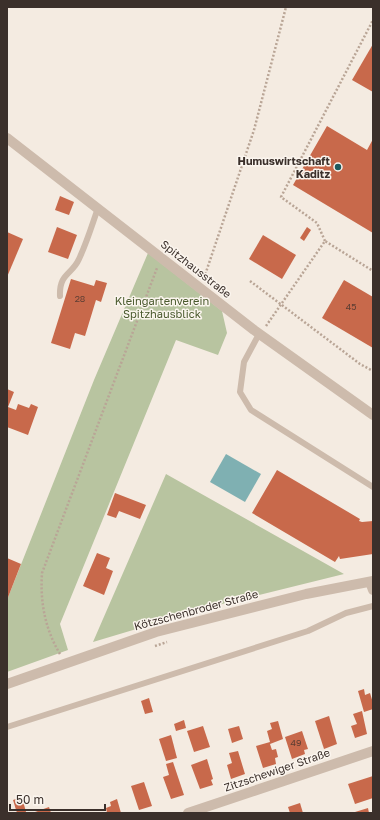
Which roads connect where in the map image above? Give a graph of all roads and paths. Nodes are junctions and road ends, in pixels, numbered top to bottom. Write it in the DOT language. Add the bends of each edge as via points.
graph roads {
  1 [pos="286,7"];
  2 [pos="373,20"];
  3 [pos="7,138"];
  4 [pos="98,208"];
  5 [pos="325,241"];
  6 [pos="163,259"];
  7 [pos="373,271"];
  8 [pos="250,281"];
  9 [pos="200,288"];
  10 [pos="60,296"];
  11 [pos="281,305"];
  12 [pos="259,334"];
  13 [pos="373,371"];
  14 [pos="373,415"];
  15 [pos="373,487"];
  16 [pos="372,584"];
  17 [pos="373,606"];
  18 [pos="175,640"];
  19 [pos="154,646"];
  20 [pos="66,663"];
  21 [pos="7,684"];
  22 [pos="7,727"];
  23 [pos="373,751"];
  24 [pos="218,808"];
  25 [pos="188,813"];
  1 -- 9 [label="path" via="254,130"];
  2 -- 5 [label="path" via="281,197 317,223"];
  3 -- 4 [label="street, Spitzhausstraße"];
  4 -- 6 [label="street, Spitzhausstraße"];
  4 -- 10 [label="lane" via="79,260 60,287"];
  5 -- 7 [label="path"];
  5 -- 11 [label="path"];
  6 -- 9 [label="street, Spitzhausstraße"];
  6 -- 20 [label="path" via="42,574 41,593 45,619 53,641"];
  8 -- 11 [label="path"];
  9 -- 12 [label="street, Spitzhausstraße"];
  11 -- 12 [label="path"];
  11 -- 13 [label="path"];
  12 -- 14 [label="street, Spitzhausstraße"];
  12 -- 15 [label="lane" via="244,362 240,392 251,410"];
  16 -- 20 [label="street, Kötzschenbroder Straße" via="306,594 156,632"];
  17 -- 22 [label="lane" via="346,613 308,631"];
  18 -- 19 [label="path"];
  20 -- 21 [label="street, Kötzschenbroder Straße"];
  23 -- 24 [label="street, Zitzschewiger Straße"];
  24 -- 25 [label="street, Zitzschewiger Straße"];
}
